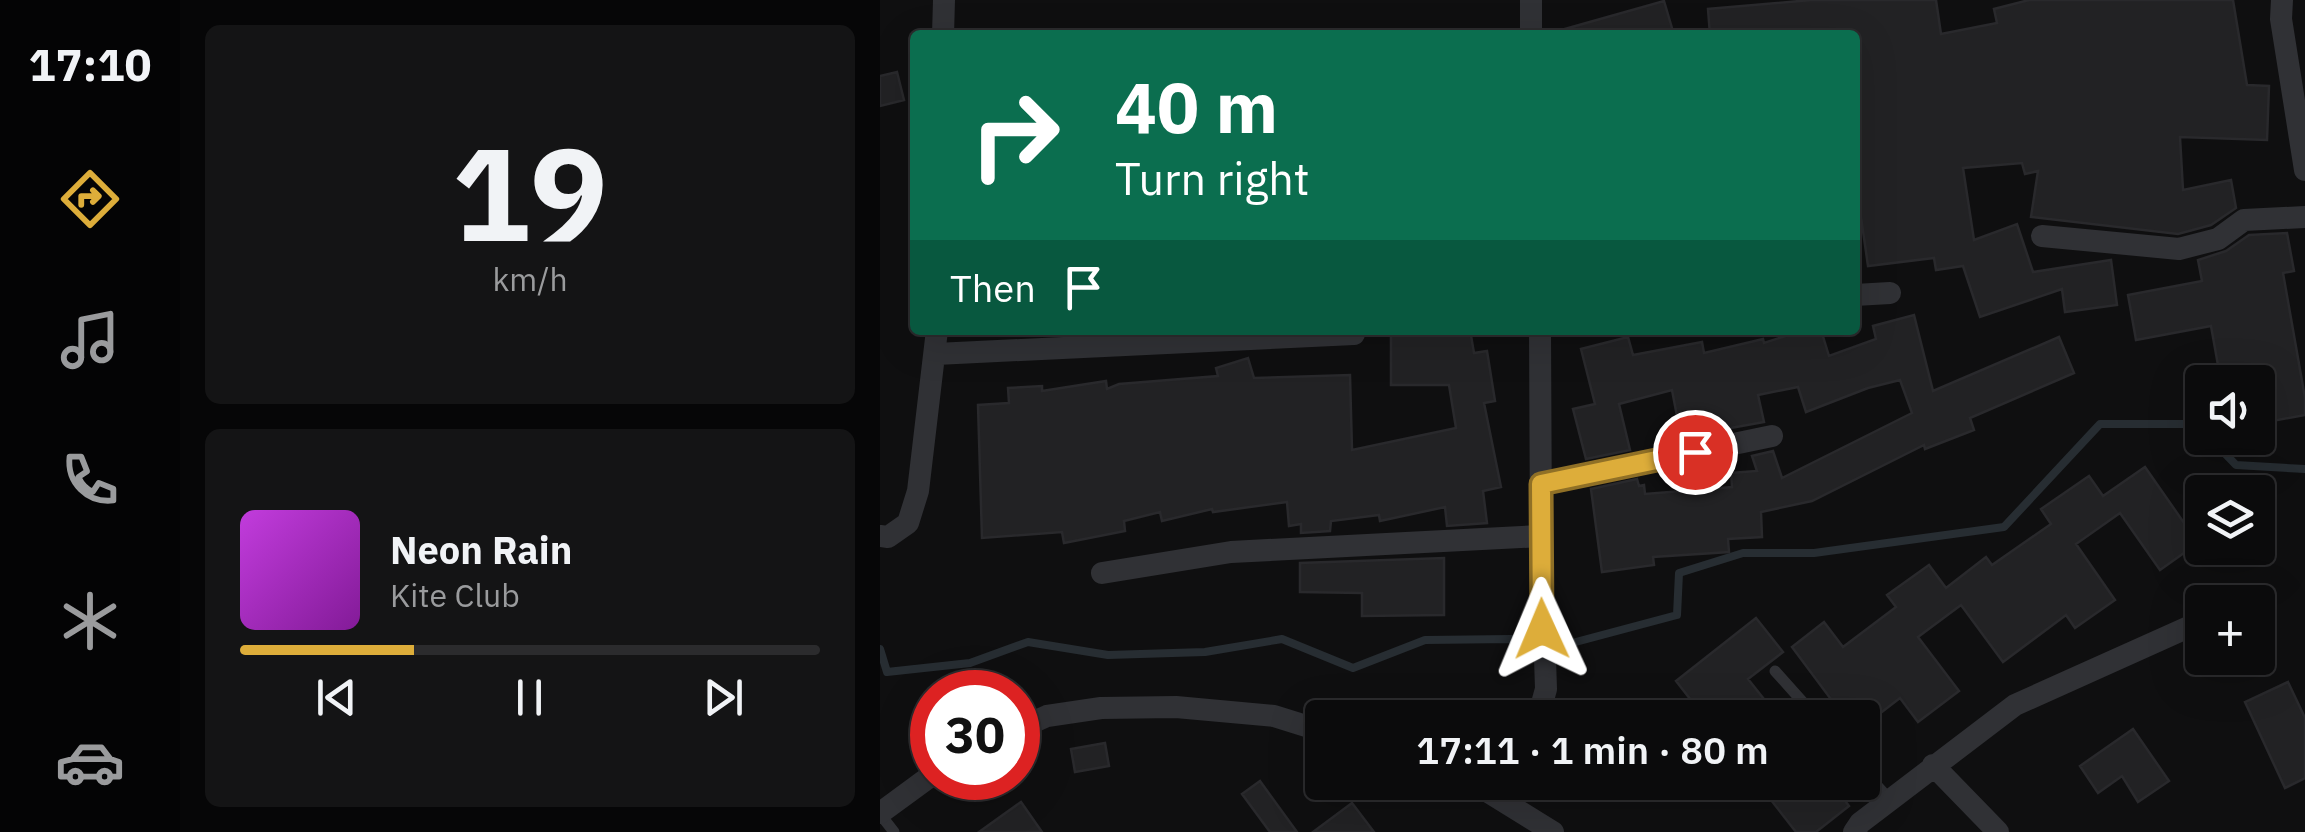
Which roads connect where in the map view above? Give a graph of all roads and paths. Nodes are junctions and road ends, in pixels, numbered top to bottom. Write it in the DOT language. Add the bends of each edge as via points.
graph roads {
  1 [pos="944,0"];
  2 [pos="1531,0"];
  3 [pos="2282,0"];
  4 [pos="943,30"];
  5 [pos="1531,30"];
  6 [pos="2305,170"];
  7 [pos="2305,217"];
  8 [pos="2042,236"];
  9 [pos="1890,293"];
  10 [pos="1860,296"];
  11 [pos="937,335"];
  12 [pos="1333,335"];
  13 [pos="1540,335"];
  14 [pos="936,354"];
  15 [pos="1772,436"];
  16 [pos="1541,484"];
  17 [pos="880,536"];
  18 [pos="1541,536"];
  19 [pos="1102,572"];
  20 [pos="2185,629"];
  21 [pos="1776,670"];
  22 [pos="1543,700"];
  23 [pos="1802,700"];
  24 [pos="1040,719"];
  25 [pos="1305,726"];
  26 [pos="1933,765"];
  27 [pos="1880,789"];
  28 [pos="910,792"];
  29 [pos="1507,800"];
  30 [pos="1890,800"];
  31 [pos="880,814"];
  32 [pos="894,832"];
  33 [pos="1552,832"];
  34 [pos="1854,832"];
  35 [pos="1998,832"];
  1 -- 4 [label="street"];
  2 -- 5 [label="street"];
  3 -- 6 [label="street"];
  7 -- 8 [label="street" via="2244,220 2218,239 2180,249"];
  9 -- 10 [label="street"];
  11 -- 14 [label="street"];
  12 -- 14 [label="street"];
  13 -- 16 [label="street"];
  14 -- 17 [label="street" via="913,507 908,523"];
  15 -- 16 [label="street"];
  16 -- 18 [label="street"];
  18 -- 19 [label="street" via="1231,552"];
  18 -- 22 [label="street"];
  20 -- 26 [label="street" via="2015,705"];
  21 -- 23 [label="lane"];
  24 -- 25 [label="street" via="1101,708 1176,707 1274,716"];
  26 -- 30 [label="street"];
  26 -- 35 [label="street"];
  27 -- 30 [label="lane"];
  28 -- 31 [label="street"];
  29 -- 33 [label="street"];
  30 -- 34 [label="street"];
  31 -- 32 [label="lane"];
}
